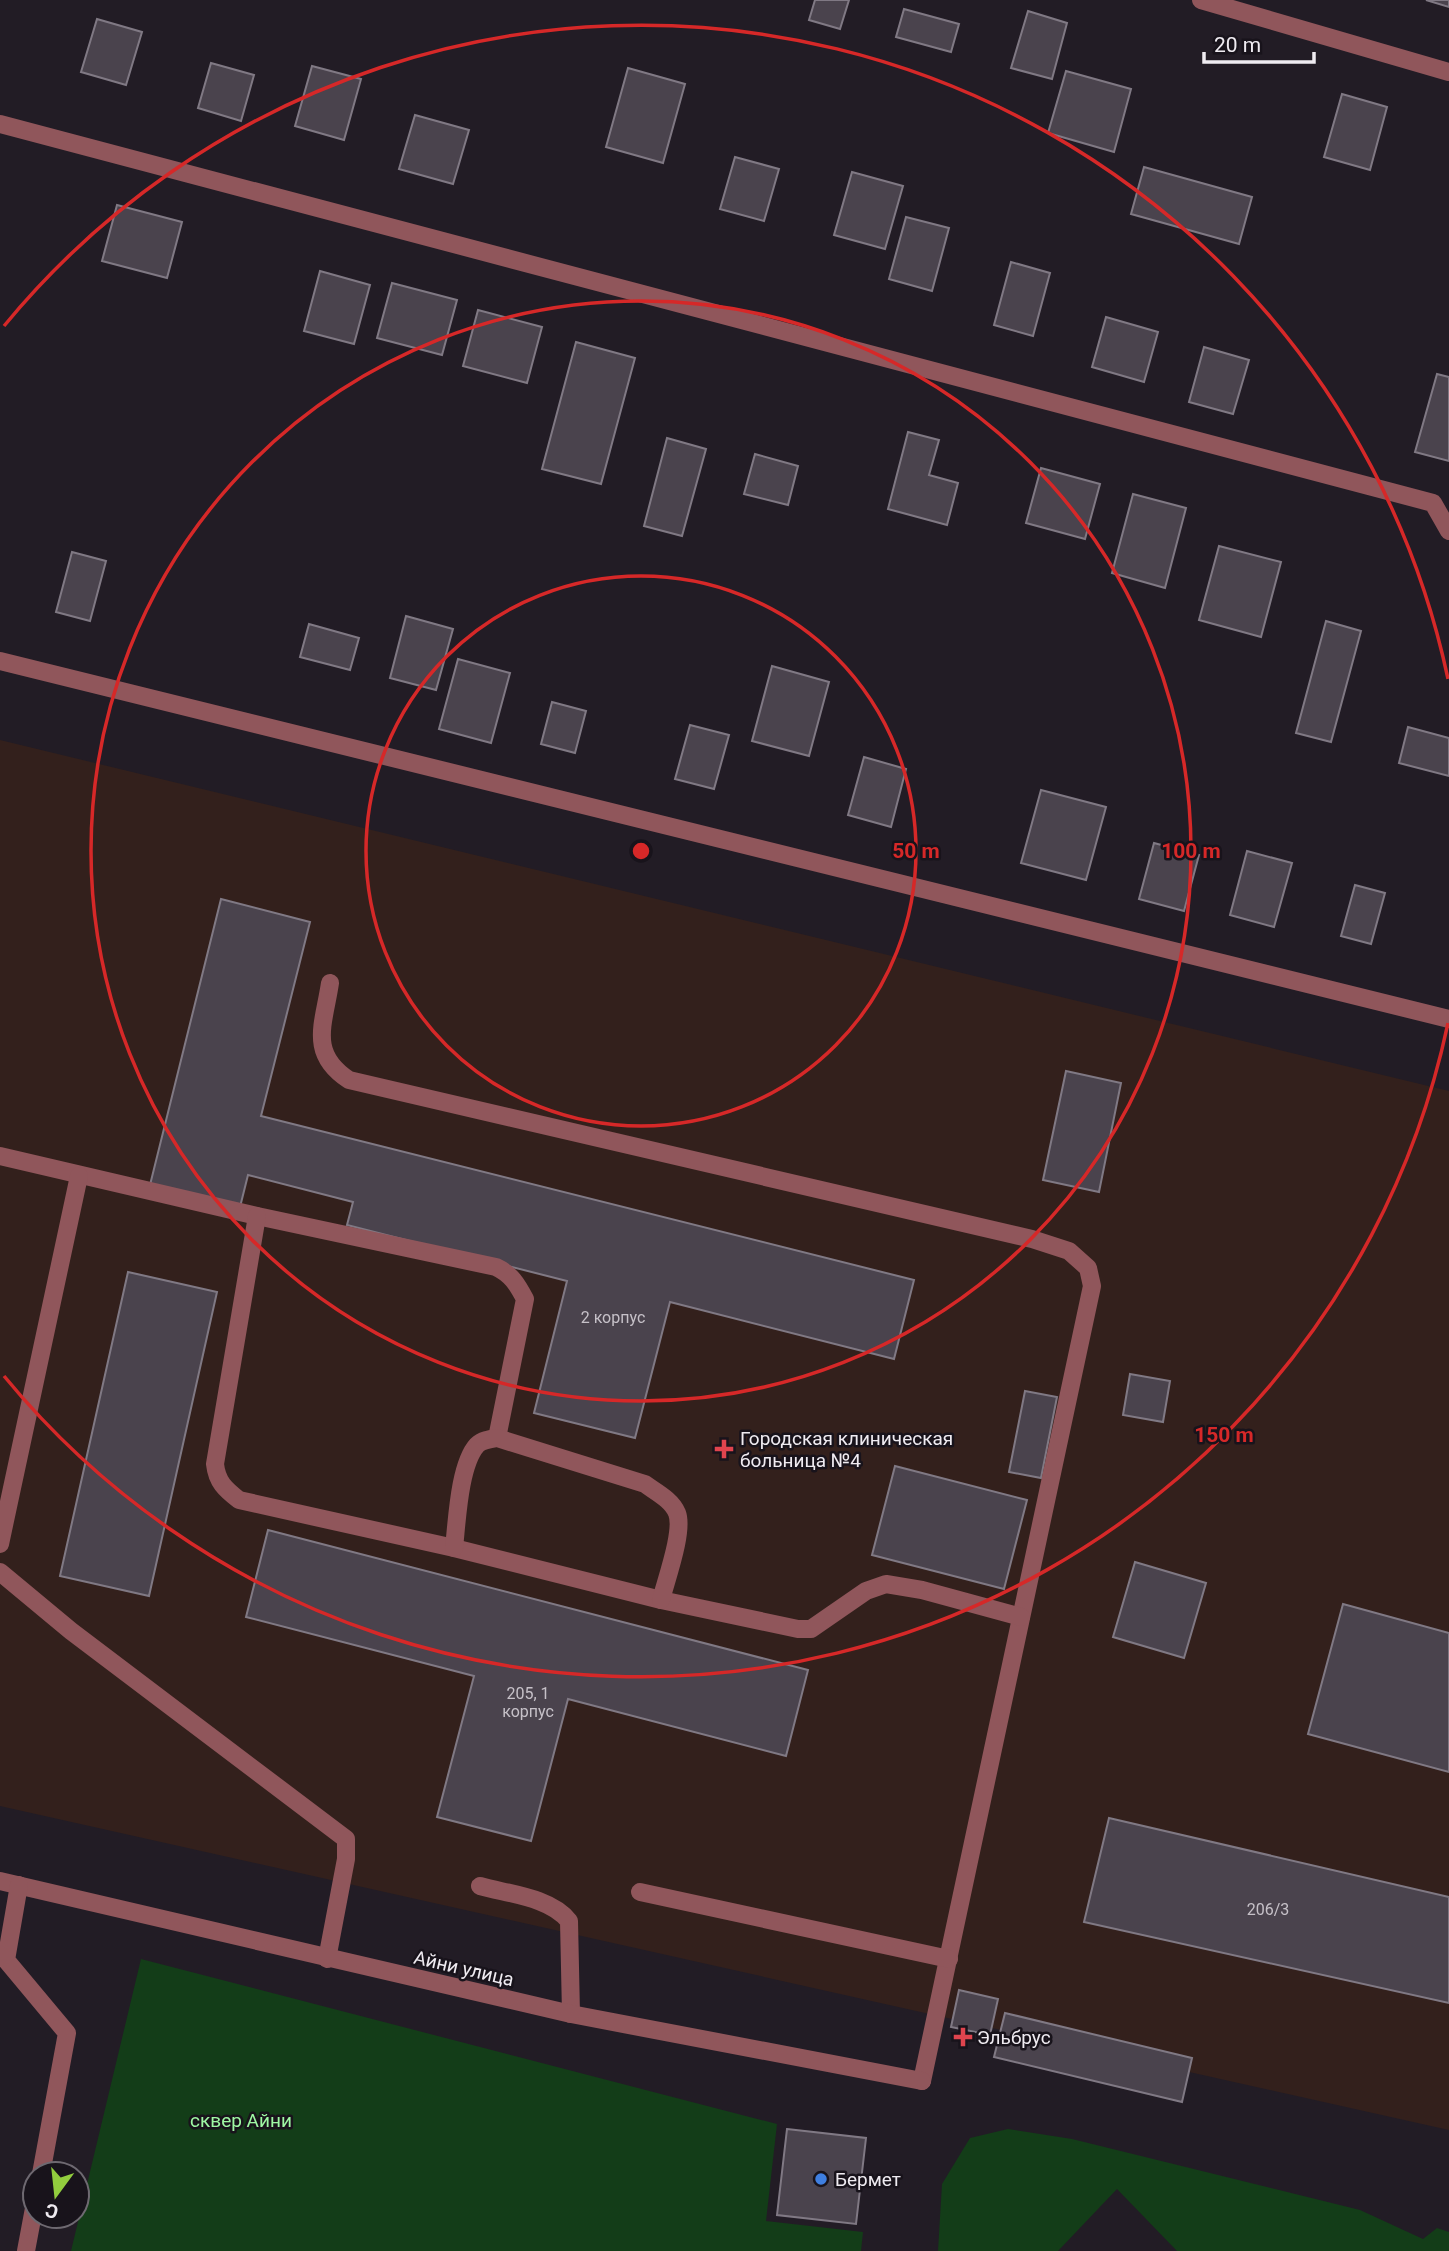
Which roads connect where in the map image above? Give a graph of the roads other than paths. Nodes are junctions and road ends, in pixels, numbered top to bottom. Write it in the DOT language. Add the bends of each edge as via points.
graph roads {
  1 [pos="1200,0"];
  2 [pos="1449,72"];
  3 [pos="0,124"];
  4 [pos="1449,531"];
  5 [pos="0,662"];
  6 [pos="330,983"];
  7 [pos="1449,1019"];
  8 [pos="0,1156"];
  9 [pos="79,1176"];
  10 [pos="257,1216"];
  11 [pos="497,1438"];
  12 [pos="0,1544"];
  13 [pos="454,1548"];
  14 [pos="0,1572"];
  15 [pos="661,1600"];
  16 [pos="1021,1616"];
  17 [pos="0,1881"];
  18 [pos="19,1885"];
  19 [pos="480,1886"];
  20 [pos="640,1892"];
  21 [pos="327,1959"];
  22 [pos="949,1959"];
  23 [pos="571,2014"];
  24 [pos="44,2160"];
  25 [pos="30,2230"];
  26 [pos="26,2251"];
  1 -- 2 [label="street"];
  3 -- 4 [label="street" via="1433,503"];
  5 -- 7 [label="street"];
  6 -- 16 [label="street" via="321,1048 332,1069 349,1080 1032,1239 1069,1251 1088,1268 1092,1286"];
  8 -- 9 [label="street"];
  9 -- 10 [label="street"];
  9 -- 12 [label="street"];
  10 -- 11 [label="street" via="508,1273 525,1299"];
  10 -- 13 [label="street" via="216,1477 239,1500 258,1506"];
  11 -- 13 [label="street" via="477,1444 469,1459"];
  11 -- 15 [label="street" via="645,1484 666,1498 677,1513 679,1527"];
  13 -- 15 [label="street"];
  14 -- 21 [label="street" via="346,1839"];
  15 -- 16 [label="street" via="811,1629 866,1591 886,1584"];
  16 -- 22 [label="street"];
  17 -- 18 [label="street, Айни улица"];
  18 -- 21 [label="street, Айни улица"];
  18 -- 24 [label="street" via="6,1960 67,2033"];
  19 -- 23 [label="street" via="561,1911 569,1921"];
  20 -- 22 [label="street"];
  21 -- 23 [label="street, Айни улица"];
  22 -- 23 [label="street, Айни улица" via="922,2081"];
  25 -- 26 [label="street"];
}
